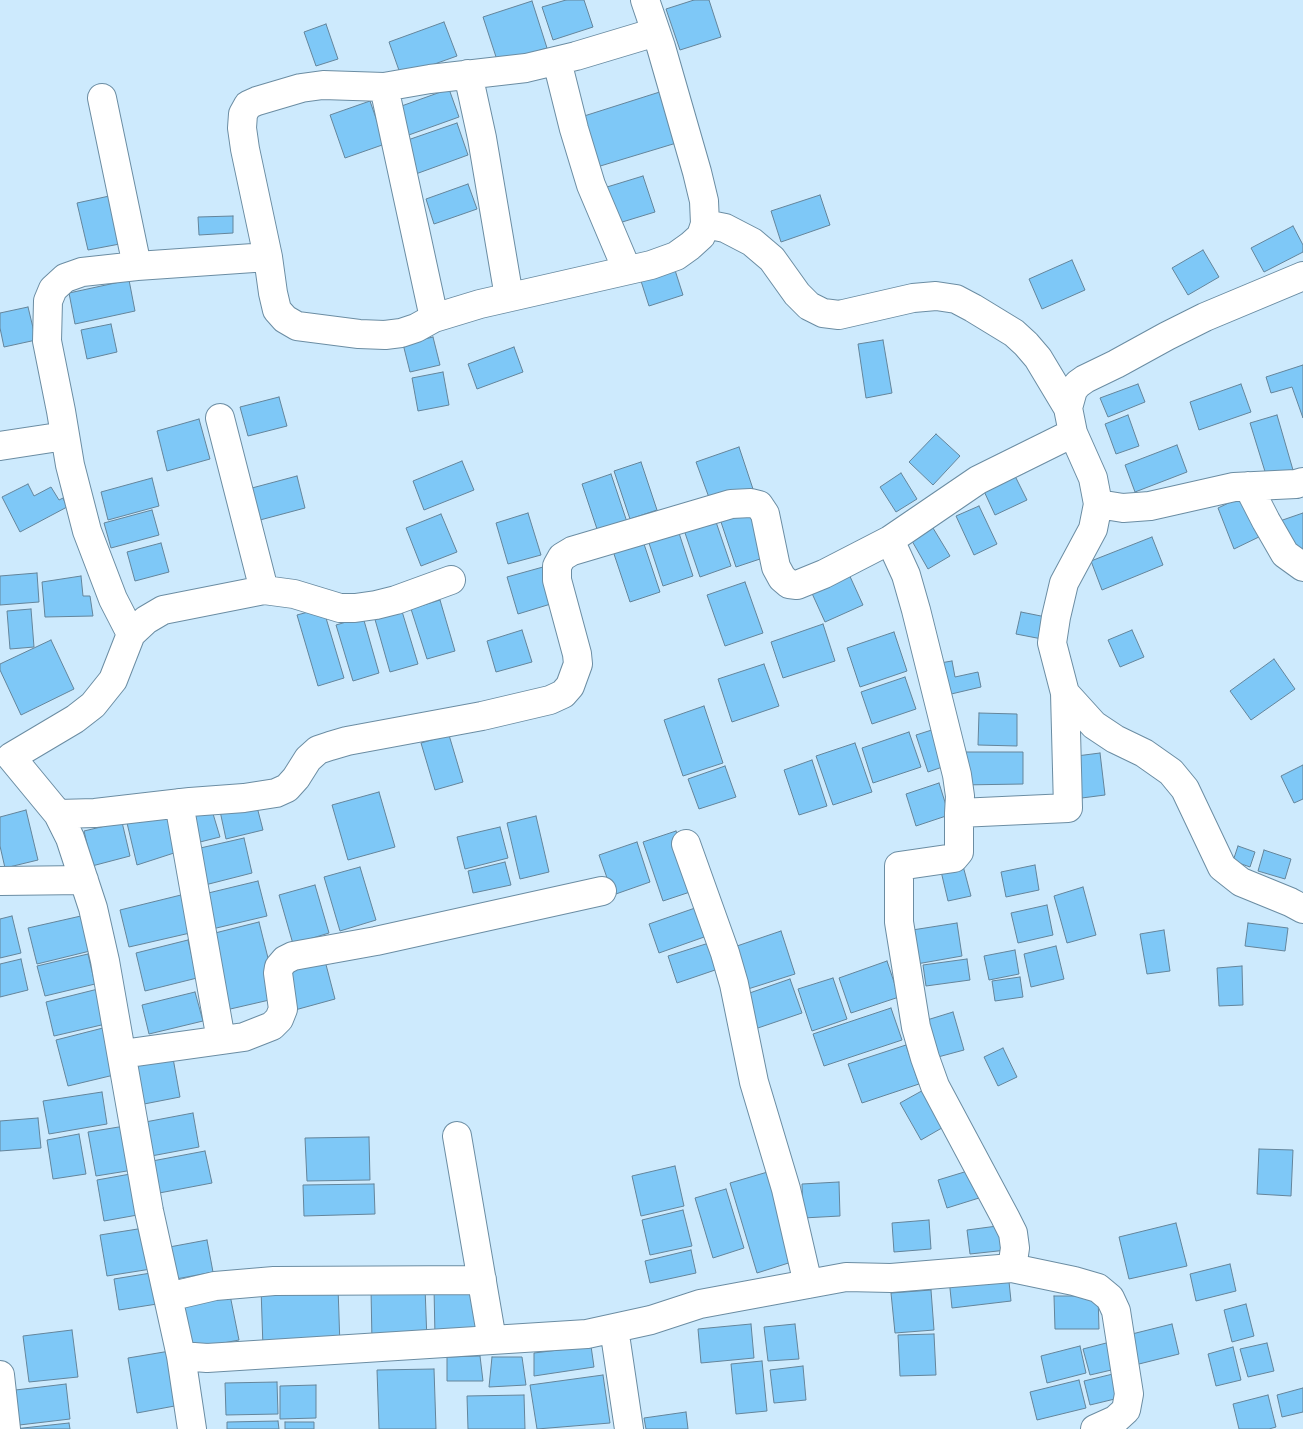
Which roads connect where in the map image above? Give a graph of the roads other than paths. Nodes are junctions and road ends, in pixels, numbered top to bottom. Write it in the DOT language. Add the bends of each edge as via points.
graph roads {
  1 [pos="645,0"];
  2 [pos="656,32"];
  3 [pos="557,61"];
  4 [pos="468,74"];
  5 [pos="384,87"];
  6 [pos="102,98"];
  7 [pos="705,224"];
  8 [pos="268,257"];
  9 [pos="137,266"];
  10 [pos="628,270"];
  11 [pos="1303,276"];
  12 [pos="509,297"];
  13 [pos="434,318"];
  14 [pos="220,418"];
  15 [pos="1070,420"];
  16 [pos="66,436"];
  17 [pos="0,446"];
  18 [pos="1303,482"];
  19 [pos="1248,486"];
  20 [pos="1098,504"];
  21 [pos="890,540"];
  22 [pos="1303,567"];
  23 [pos="451,580"];
  24 [pos="264,590"];
  25 [pos="131,634"];
  26 [pos="1065,693"];
  27 [pos="6,756"];
  28 [pos="179,804"];
  29 [pos="959,813"];
  30 [pos="58,814"];
  31 [pos="686,844"];
  32 [pos="84,880"];
  33 [pos="0,881"];
  34 [pos="602,891"];
  35 [pos="1303,909"];
  36 [pos="221,1040"];
  37 [pos="122,1054"];
  38 [pos="458,1136"];
  39 [pos="1012,1268"];
  40 [pos="482,1280"];
  41 [pos="808,1284"];
  42 [pos="168,1297"];
  43 [pos="614,1328"];
  44 [pos="492,1340"];
  45 [pos="181,1356"];
  46 [pos="0,1375"];
  47 [pos="6,1429"];
  48 [pos="192,1429"];
  49 [pos="629,1429"];
  50 [pos="1095,1429"];
  1 -- 2 [label="street"];
  2 -- 3 [label="street"];
  2 -- 7 [label="street" via="698,172"];
  3 -- 4 [label="street" via="509,71"];
  3 -- 10 [label="street" via="591,185"];
  4 -- 5 [label="street"];
  4 -- 12 [label="street"];
  5 -- 8 [label="street" via="323,85 302,88 248,105 243,114 243,135"];
  5 -- 13 [label="street"];
  6 -- 9 [label="street"];
  7 -- 10 [label="street" via="702,236 676,256"];
  7 -- 15 [label="street" via="725,228 752,242 772,259 797,294 809,306 823,313 839,315 936,296 956,299 973,308 1026,344 1038,358"];
  8 -- 9 [label="street"];
  8 -- 13 [label="street" via="277,310 297,326 385,335 402,333"];
  9 -- 16 [label="street" via="82,272 65,278 50,295 47,341"];
  10 -- 12 [label="street"];
  11 -- 15 [label="street" via="1205,318 1084,379 1073,390"];
  12 -- 13 [label="street"];
  14 -- 24 [label="street"];
  15 -- 20 [label="street" via="1093,478"];
  15 -- 21 [label="street"];
  16 -- 17 [label="street"];
  16 -- 25 [label="street" via="87,531 113,599"];
  18 -- 19 [label="street"];
  19 -- 20 [label="street" via="1234,486 1150,506 1122,508"];
  19 -- 22 [label="street" via="1286,554"];
  20 -- 26 [label="street" via="1093,529 1064,583 1056,617 1052,644"];
  21 -- 28 [label="street" via="824,574 797,585 788,584 776,567 765,514 759,505 751,503 731,504 572,551 562,557 557,566 557,580 578,664 570,686 563,694 482,716 346,741 318,750 308,758 287,788 276,793"];
  21 -- 29 [label="street" via="906,574 916,610 957,775"];
  23 -- 24 [label="street" via="396,600 355,608 340,608 294,594"];
  24 -- 25 [label="street" via="163,610"];
  25 -- 27 [label="street" via="113,680 93,705 75,719"];
  26 -- 29 [label="street" via="1068,808"];
  26 -- 35 [label="street" via="1094,725 1170,772 1185,789 1222,867 1241,882"];
  27 -- 30 [label="street"];
  28 -- 30 [label="street"];
  28 -- 36 [label="street"];
  29 -- 39 [label="street" via="959,852 954,858 899,866 899,922 916,1027 925,1058 935,1086 1013,1233"];
  30 -- 32 [label="street"];
  31 -- 41 [label="street" via="734,984 754,1082 786,1189"];
  32 -- 33 [label="street"];
  32 -- 37 [label="street" via="105,961"];
  34 -- 36 [label="street" via="293,956 279,967 283,1009 279,1019 262,1031"];
  36 -- 37 [label="street"];
  37 -- 42 [label="street"];
  38 -- 40 [label="street"];
  39 -- 41 [label="street" via="891,1278 846,1277"];
  39 -- 50 [label="street" via="1098,1288 1110,1298 1116,1311 1129,1394 1126,1410 1116,1420"];
  40 -- 42 [label="street" via="274,1281 215,1286"];
  40 -- 44 [label="street"];
  41 -- 43 [label="street" via="700,1304"];
  42 -- 45 [label="street"];
  43 -- 44 [label="street" via="587,1334"];
  43 -- 49 [label="street"];
  44 -- 45 [label="street" via="207,1358"];
  45 -- 48 [label="street"];
  46 -- 47 [label="street"];
}
